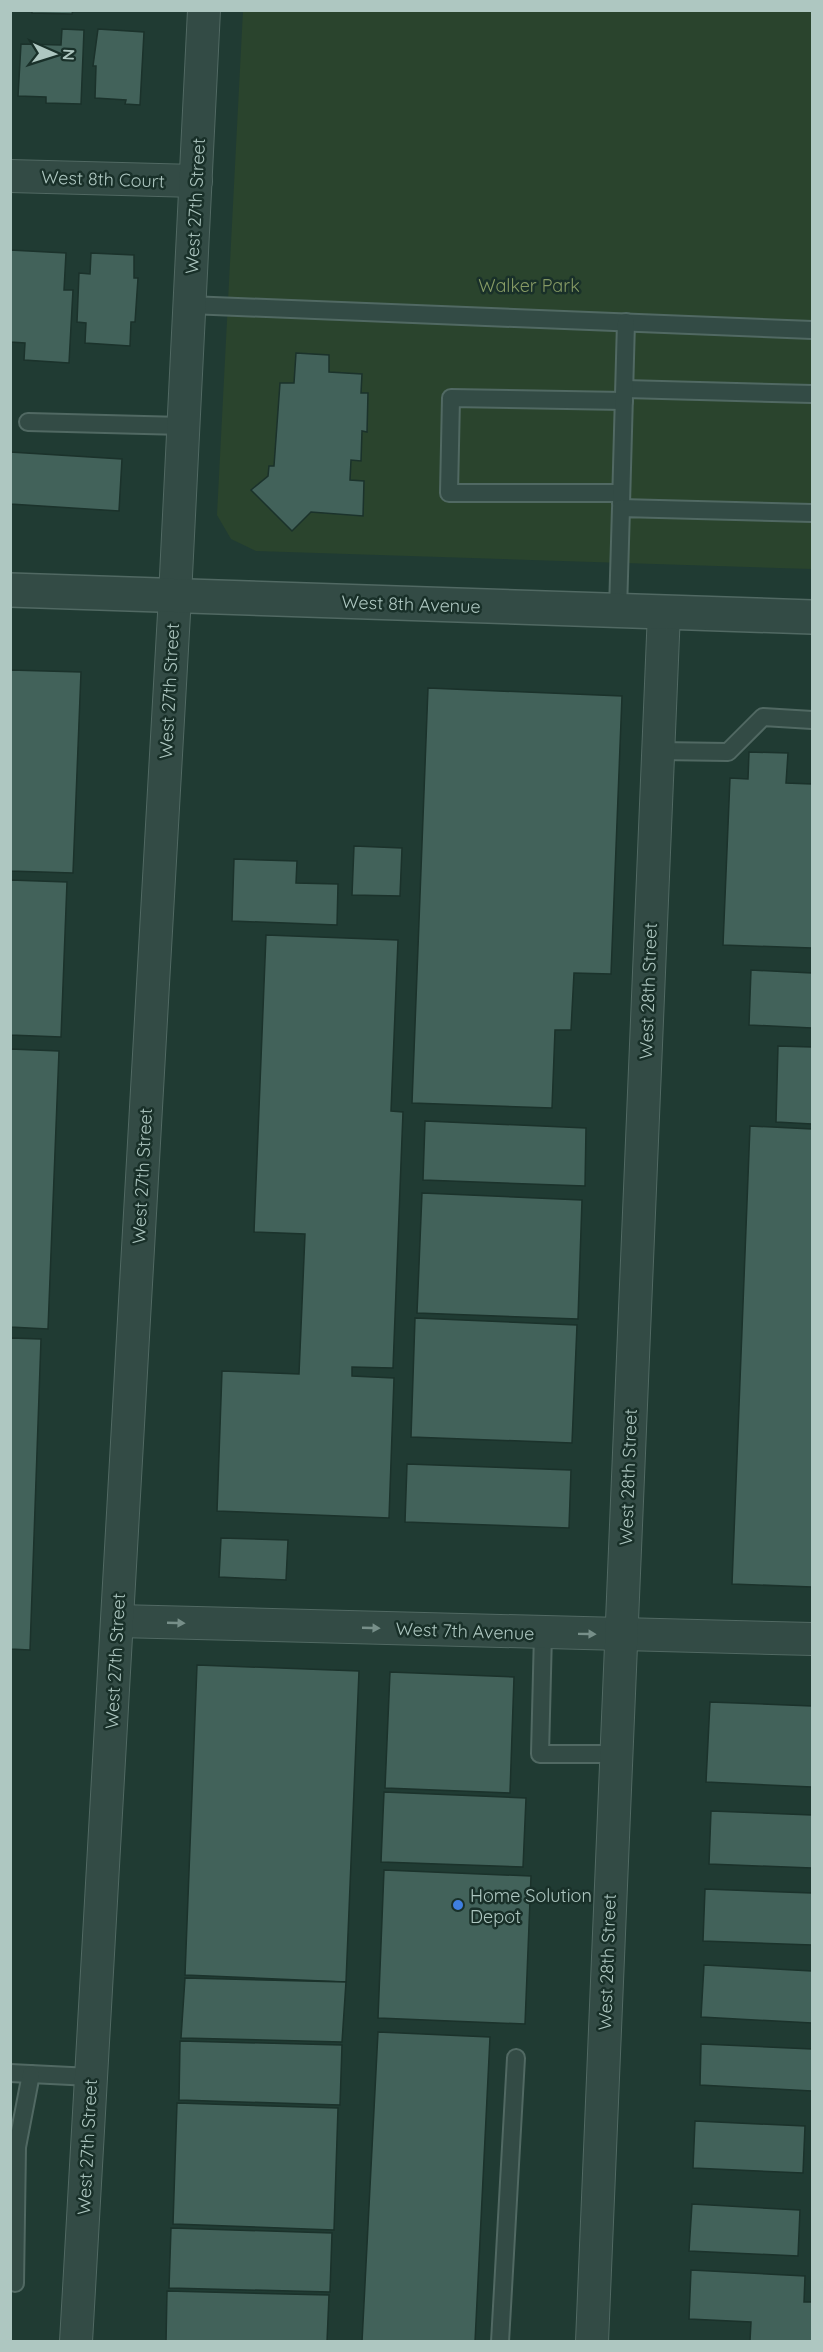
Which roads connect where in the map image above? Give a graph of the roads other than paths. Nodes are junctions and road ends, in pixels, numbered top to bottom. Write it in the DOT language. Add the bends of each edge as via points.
graph roads {
  1 [pos="204,10"];
  2 [pos="10,176"];
  3 [pos="196,181"];
  4 [pos="189,305"];
  5 [pos="626,322"];
  6 [pos="813,330"];
  7 [pos="813,394"];
  8 [pos="624,395"];
  9 [pos="28,422"];
  10 [pos="183,426"];
  11 [pos="621,501"];
  12 [pos="813,513"];
  13 [pos="10,590"];
  14 [pos="175,596"];
  15 [pos="618,610"];
  16 [pos="664,612"];
  17 [pos="813,617"];
  18 [pos="813,720"];
  19 [pos="659,751"];
  20 [pos="118,1621"];
  21 [pos="543,1633"];
  22 [pos="621,1635"];
  23 [pos="813,1639"];
  24 [pos="616,1754"];
  25 [pos="516,2058"];
  26 [pos="10,2073"];
  27 [pos="31,2074"];
  28 [pos="91,2078"];
  29 [pos="14,2147"];
  30 [pos="15,2283"];
  31 [pos="76,2342"];
  32 [pos="500,2342"];
  33 [pos="592,2342"];
  1 -- 3 [label="street, West 27th Street"];
  2 -- 3 [label="street, West 8th Court"];
  3 -- 4 [label="street, West 27th Street"];
  4 -- 5 [label="lane"];
  4 -- 10 [label="street, West 27th Street"];
  5 -- 6 [label="lane"];
  5 -- 8 [label="lane"];
  7 -- 8 [label="lane"];
  8 -- 11 [label="lane"];
  8 -- 11 [label="lane" via="451,398 448,493"];
  9 -- 10 [label="lane"];
  10 -- 14 [label="street, West 27th Street"];
  11 -- 12 [label="lane"];
  11 -- 15 [label="lane"];
  13 -- 14 [label="street, West 8th Avenue"];
  14 -- 15 [label="street, West 8th Avenue"];
  14 -- 20 [label="street, West 27th Street"];
  15 -- 16 [label="street, West 8th Avenue"];
  16 -- 17 [label="street, West 8th Avenue"];
  16 -- 19 [label="street, West 28th Street"];
  18 -- 19 [label="lane" via="763,717 728,752"];
  19 -- 22 [label="street, West 28th Street"];
  20 -- 21 [label="street, West 7th Avenue, one-way"];
  20 -- 28 [label="street, West 27th Street"];
  21 -- 22 [label="street, West 7th Avenue, one-way"];
  21 -- 24 [label="lane" via="540,1754"];
  22 -- 23 [label="street, West 7th Avenue"];
  22 -- 24 [label="street, West 28th Street"];
  24 -- 33 [label="street, West 28th Street"];
  25 -- 32 [label="lane"];
  26 -- 27 [label="lane"];
  27 -- 28 [label="lane"];
  27 -- 29 [label="lane"];
  28 -- 31 [label="street, West 27th Street"];
  29 -- 30 [label="lane"];
}
